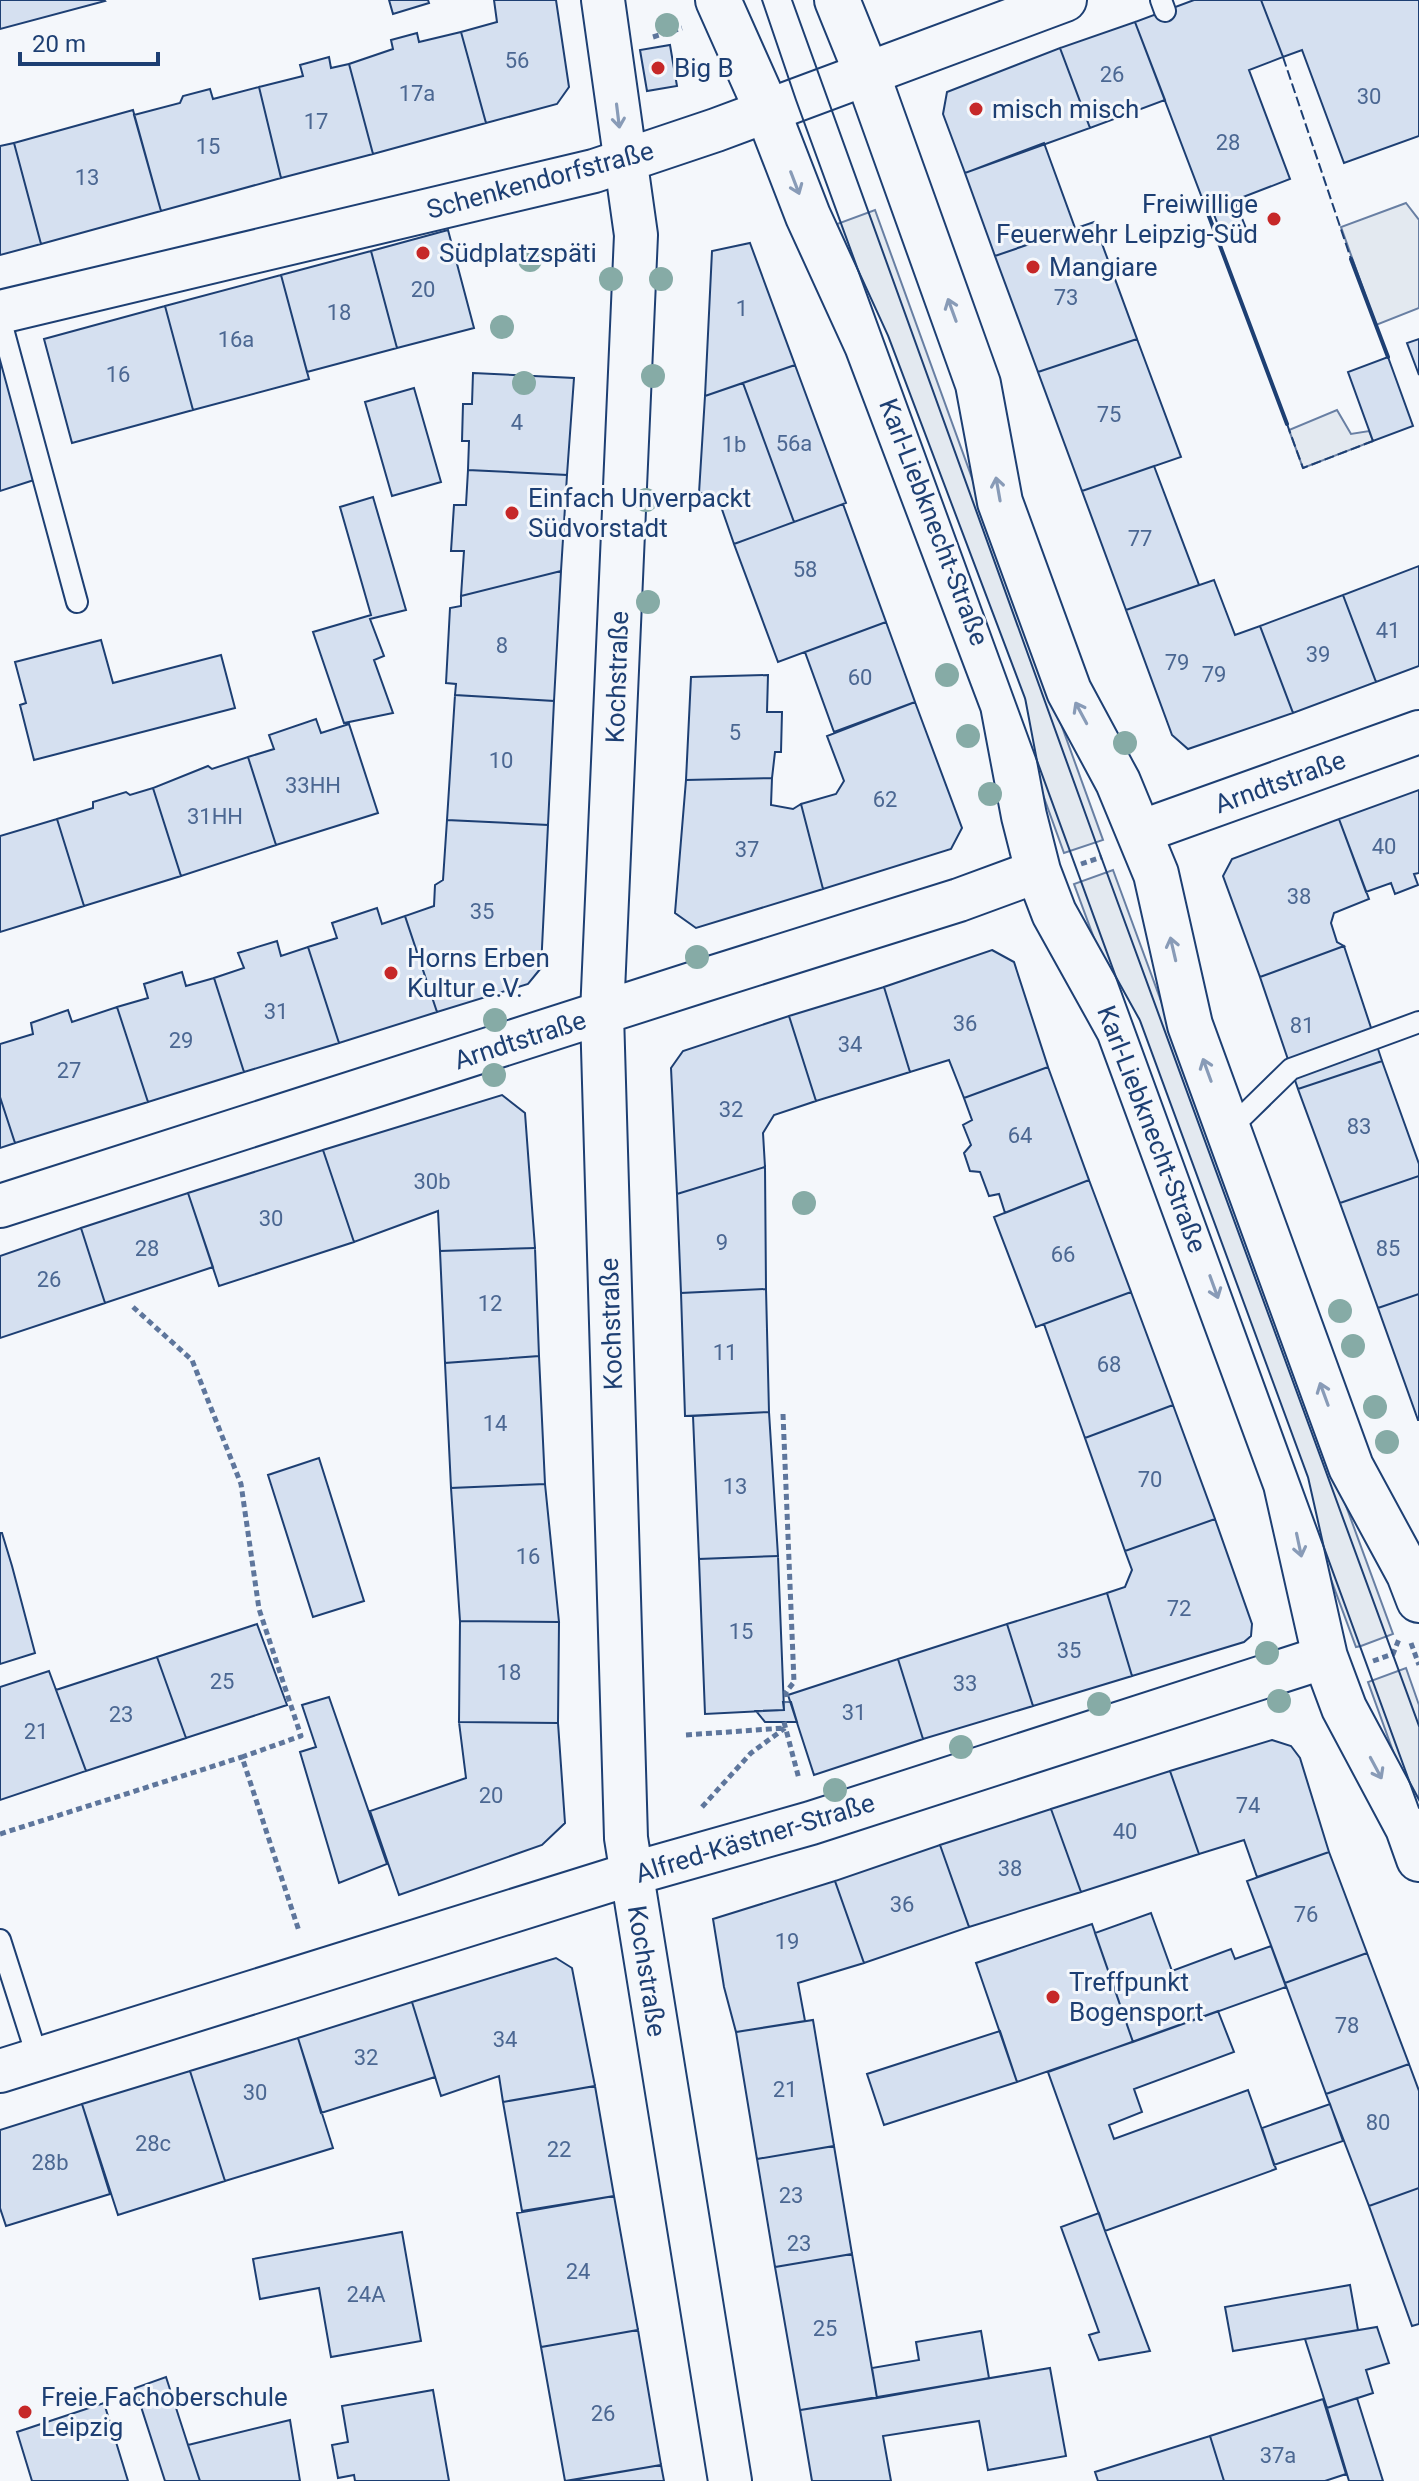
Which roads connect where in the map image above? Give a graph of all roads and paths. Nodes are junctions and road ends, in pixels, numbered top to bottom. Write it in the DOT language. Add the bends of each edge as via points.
graph roads {
  1 [pos="603,0"];
  2 [pos="718,0"];
  3 [pos="837,0"];
  4 [pos="1065,0"];
  5 [pos="867,74"];
  6 [pos="767,110"];
  7 [pos="624,161"];
  8 [pos="0,312"];
  9 [pos="0,318"];
  10 [pos="77,602"];
  11 [pos="1419,732"];
  12 [pos="1127,843"];
  13 [pos="1057,868"];
  14 [pos="602,1014"];
  15 [pos="1419,1022"];
  16 [pos="1227,1122"];
  17 [pos="0,1206"];
  18 [pos="133,1307"];
  19 [pos="783,1414"];
  20 [pos="1410,1616"];
  21 [pos="1346,1660"];
  22 [pos="787,1703"];
  23 [pos="784,1725"];
  24 [pos="686,1735"];
  25 [pos="242,1757"];
  26 [pos="796,1766"];
  27 [pos="700,1808"];
  28 [pos="0,1834"];
  29 [pos="1419,1859"];
  30 [pos="631,1874"];
  31 [pos="0,1940"];
  32 [pos="313,1973"];
  33 [pos="19,2065"];
  34 [pos="730,2481"];
  1 -- 7 [label="street, one-way"];
  2 -- 6 [label="main road, Karl-Liebknecht-Straße"];
  3 -- 5 [label="main road"];
  4 -- 5 [label="street, Schenkendorfstraße"];
  5 -- 6 [label="street, Schenkendorfstraße"];
  12 -- 5 [label="main road, one-way" via="1118,782 1069,691 1000,502 978,384"];
  6 -- 7 [label="street, Schenkendorfstraße"];
  6 -- 13 [label="main road, Karl-Liebknecht-Straße, one-way" via="867,345 1003,705 1024,816"];
  7 -- 8 [label="street, Schenkendorfstraße"];
  7 -- 14 [label="street, Kochstraße" via="636,235"];
  9 -- 10 [label="lane"];
  11 -- 12 [label="street, Arndtstraße"];
  12 -- 13 [label="path"];
  16 -- 12 [label="main road, one-way" via="1190,1025 1156,874"];
  13 -- 14 [label="street, Arndtstraße"];
  13 -- 21 [label="main road, Karl-Liebknecht-Straße, one-way" via="1054,913 1119,1030"];
  14 -- 17 [label="street, Arndtstraße"];
  14 -- 30 [label="street, Kochstraße"];
  15 -- 16 [label="lane" via="1291,1069 1244,1115"];
  20 -- 16 [label="main road, one-way" via="1409,1574 1351,1467"];
  18 -- 25 [label="path" via="192,1360 241,1484 259,1609 301,1736"];
  19 -- 22 [label="path" via="794,1682 786,1692"];
  20 -- 21 [label="path" via="1393,1654"];
  21 -- 29 [label="main road, Karl-Liebknecht-Straße, one-way" via="1344,1708"];
  21 -- 30 [label="street, Alfred-Kästner-Straße"];
  23 -- 24 [label="path"];
  23 -- 26 [label="path"];
  23 -- 27 [label="path"];
  25 -- 28 [label="path"];
  25 -- 32 [label="path"];
  30 -- 32 [label="street, Alfred-Kästner-Straße"];
  30 -- 34 [label="street, Kochstraße"];
  31 -- 33 [label="lane"];
  32 -- 33 [label="street, Alfred-Kästner-Straße"];
}
